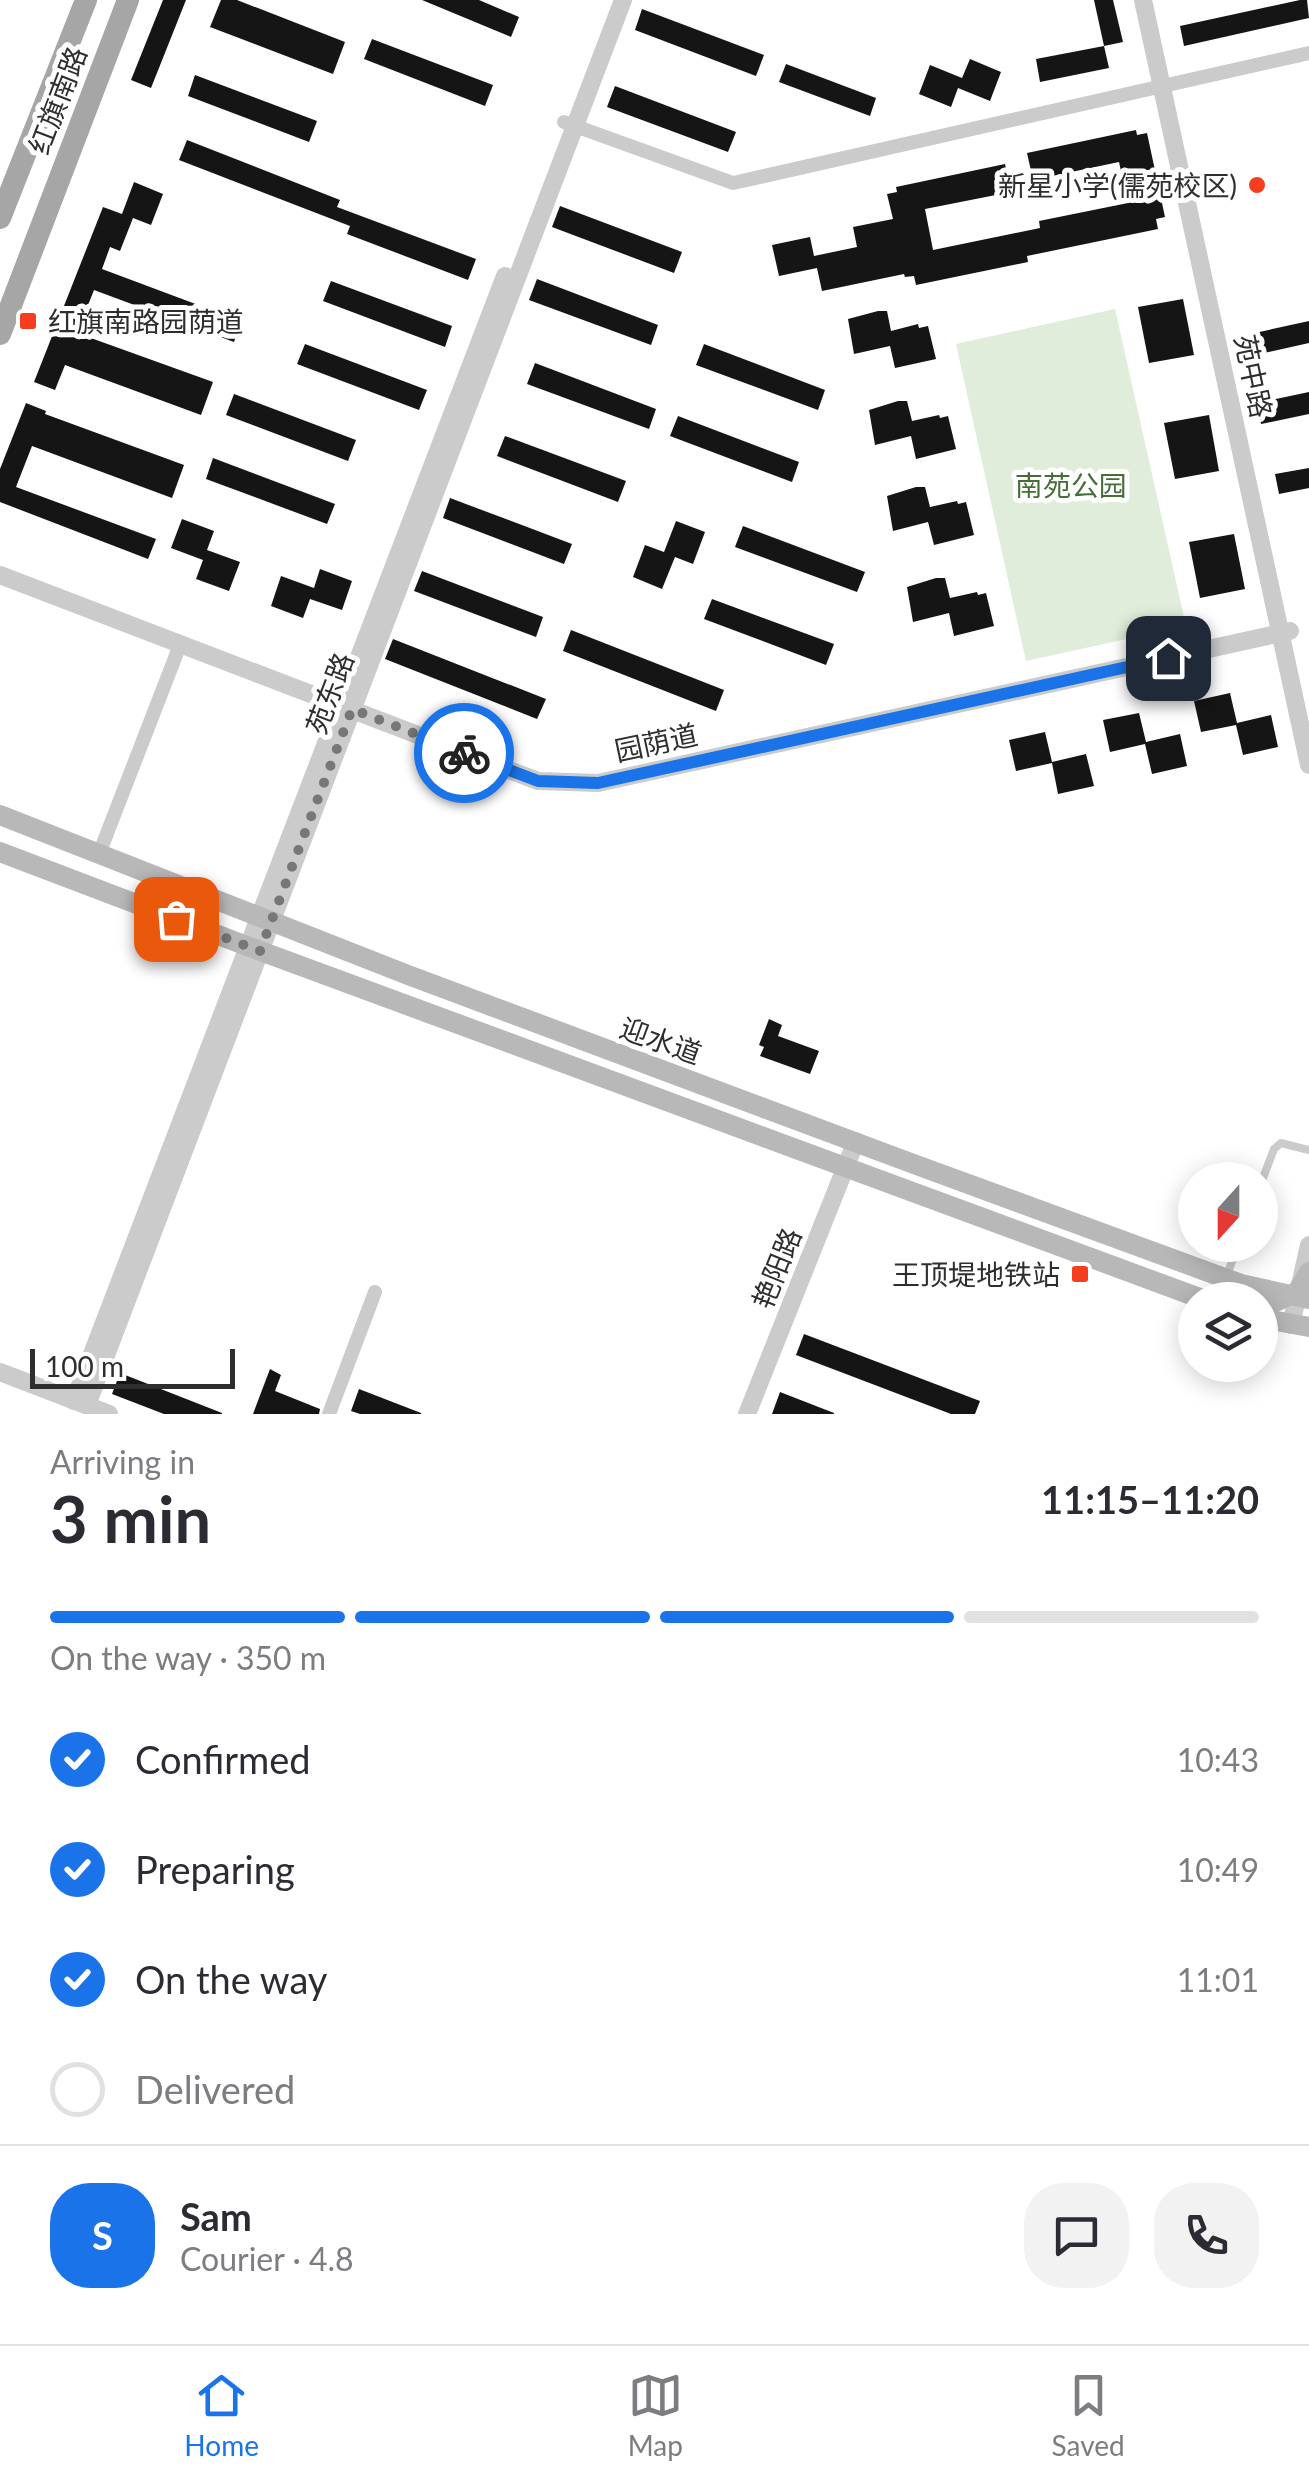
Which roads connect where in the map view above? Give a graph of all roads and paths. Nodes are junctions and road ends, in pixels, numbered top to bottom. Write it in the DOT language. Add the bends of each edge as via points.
graph roads {
  1 [pos="86,0"];
  2 [pos="128,0"];
  3 [pos="611,0"];
  4 [pos="623,0"];
  5 [pos="1144,0"];
  6 [pos="1154,0"];
  7 [pos="1309,53"];
  8 [pos="1167,84"];
  9 [pos="569,124"];
  10 [pos="0,218"];
  11 [pos="0,334"];
  12 [pos="0,574"];
  13 [pos="1286,632"];
  14 [pos="180,645"];
  15 [pos="345,707"];
  16 [pos="1309,727"];
  17 [pos="1309,765"];
  18 [pos="0,815"];
  19 [pos="0,852"];
  20 [pos="99,854"];
  21 [pos="265,917"];
  22 [pos="253,949"];
  23 [pos="856,1142"];
  24 [pos="1309,1150"];
  25 [pos="1269,1162"];
  26 [pos="846,1169"];
  27 [pos="1309,1245"];
  28 [pos="1232,1262"];
  29 [pos="1226,1278"];
  30 [pos="1178,1290"];
  31 [pos="1302,1290"];
  32 [pos="375,1292"];
  33 [pos="1278,1301"];
  34 [pos="1300,1326"];
  35 [pos="0,1372"];
  36 [pos="81,1403"];
  37 [pos="110,1414"];
  38 [pos="329,1414"];
  39 [pos="747,1414"];
  1 -- 10 [label="main road, 红旗南路"];
  2 -- 11 [label="main road, 红旗南路"];
  3 -- 9 [label="street, 苑东路"];
  4 -- 9 [label="street, 苑东路"];
  5 -- 8 [label="street, 苑中路"];
  6 -- 8 [label="street, 苑中路"];
  7 -- 8 [label="street"];
  8 -- 9 [label="street" via="733,183"];
  8 -- 13 [label="street, 苑中路"];
  9 -- 15 [label="street, 苑东路"];
  12 -- 14 [label="street, 园荫道"];
  13 -- 15 [label="street, 园荫道" via="598,783 538,781"];
  13 -- 16 [label="street, 苑中路"];
  13 -- 17 [label="street, 苑中路"];
  14 -- 15 [label="street, 园荫道"];
  14 -- 20 [label="street"];
  15 -- 21 [label="street, 苑东路"];
  18 -- 20 [label="main road, 迎水道"];
  19 -- 22 [label="main road, 迎水道"];
  20 -- 21 [label="main road, 迎水道"];
  21 -- 22 [label="street, 苑东路"];
  21 -- 23 [label="main road, 迎水道"];
  22 -- 26 [label="main road, 迎水道"];
  22 -- 36 [label="street, 苑东路"];
  23 -- 26 [label="street, 艳阳路"];
  23 -- 29 [label="main road, 迎水道"];
  24 -- 25 [label="lane" via="1280,1143"];
  26 -- 30 [label="main road, 迎水道"];
  26 -- 39 [label="street, 艳阳路"];
  27 -- 31 [label="street"];
  28 -- 29 [label="lane"];
  29 -- 31 [label="main road, 迎水道"];
  31 -- 33 [label="main road"];
  31 -- 34 [label="street"];
  32 -- 38 [label="street"];
  35 -- 36 [label="street"];
  36 -- 37 [label="street"];
}
